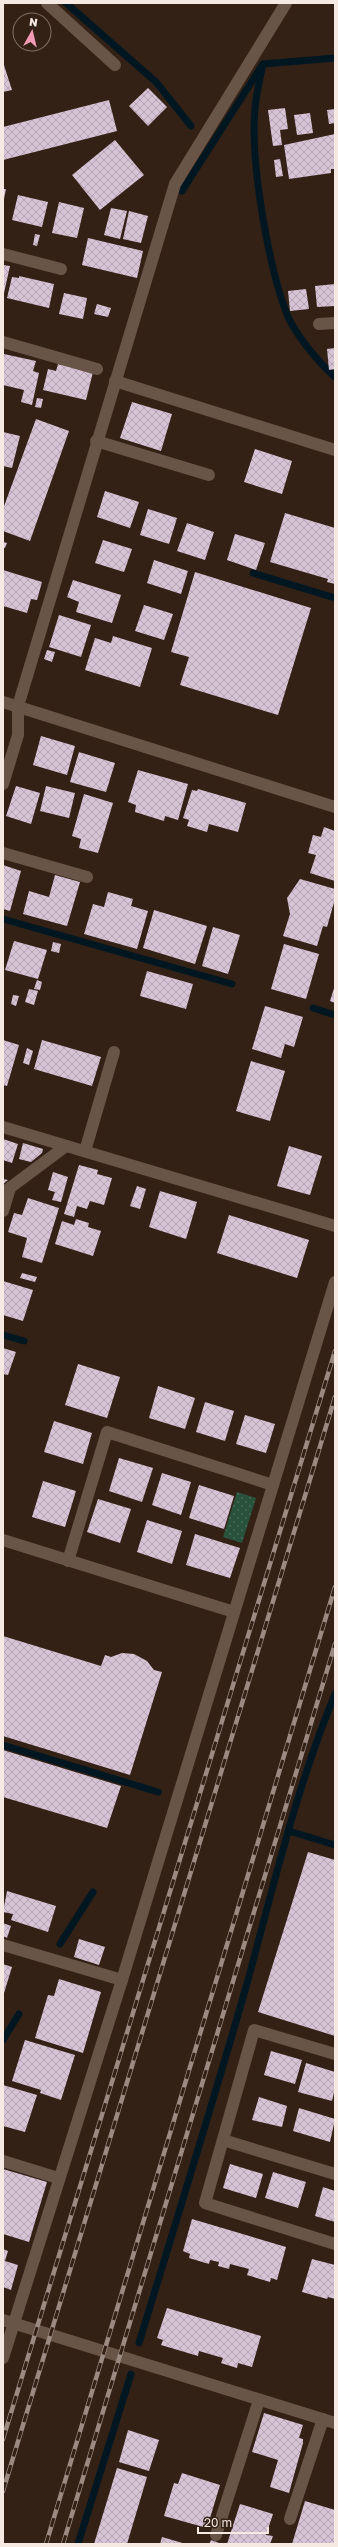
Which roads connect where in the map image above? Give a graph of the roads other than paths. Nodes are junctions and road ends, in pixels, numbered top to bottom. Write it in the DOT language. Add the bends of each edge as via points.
graph roads {
  1 [pos="47,3"];
  2 [pos="286,3"];
  3 [pos="115,65"];
  4 [pos="3,254"];
  5 [pos="61,269"];
  6 [pos="335,323"];
  7 [pos="319,324"];
  8 [pos="3,342"];
  9 [pos="97,369"];
  10 [pos="115,381"];
  11 [pos="96,441"];
  12 [pos="335,450"];
  13 [pos="210,475"];
  14 [pos="3,702"];
  15 [pos="18,706"];
  16 [pos="3,784"];
  17 [pos="335,807"];
  18 [pos="3,853"];
  19 [pos="87,877"];
  20 [pos="114,1052"];
  21 [pos="3,1127"];
  22 [pos="66,1146"];
  23 [pos="85,1151"];
  24 [pos="6,1191"];
  25 [pos="3,1211"];
  26 [pos="335,1226"];
  27 [pos="335,1282"];
  28 [pos="273,1485"];
  29 [pos="3,1540"];
  30 [pos="68,1561"];
  31 [pos="234,1612"];
  32 [pos="3,1945"];
  33 [pos="122,1980"];
  34 [pos="335,2054"];
  35 [pos="223,2140"];
  36 [pos="3,2161"];
  37 [pos="335,2174"];
  38 [pos="58,2178"];
  39 [pos="335,2244"];
  40 [pos="8,2322"];
  41 [pos="3,2358"];
  42 [pos="259,2400"];
  43 [pos="323,2419"];
  44 [pos="335,2423"];
  45 [pos="290,2519"];
  46 [pos="216,2534"];
  1 -- 3 [label="street"];
  2 -- 10 [label="street" via="175,184"];
  4 -- 5 [label="street"];
  6 -- 7 [label="street"];
  8 -- 9 [label="street"];
  10 -- 11 [label="street"];
  10 -- 12 [label="street"];
  11 -- 13 [label="street"];
  11 -- 15 [label="street"];
  14 -- 15 [label="street"];
  15 -- 16 [label="street" via="18,735"];
  15 -- 17 [label="street"];
  18 -- 19 [label="street"];
  20 -- 23 [label="street"];
  21 -- 22 [label="street"];
  22 -- 23 [label="street"];
  22 -- 24 [label="street"];
  23 -- 26 [label="street"];
  24 -- 25 [label="street"];
  27 -- 28 [label="street"];
  28 -- 30 [label="street" via="107,1432"];
  28 -- 31 [label="street"];
  29 -- 30 [label="street"];
  30 -- 31 [label="street"];
  31 -- 33 [label="street"];
  32 -- 33 [label="street"];
  33 -- 38 [label="street"];
  34 -- 35 [label="street" via="254,2030"];
  35 -- 37 [label="street"];
  35 -- 39 [label="street" via="204,2203"];
  36 -- 38 [label="street"];
  38 -- 40 [label="street"];
  40 -- 41 [label="street"];
  40 -- 42 [label="street"];
  42 -- 43 [label="street"];
  42 -- 46 [label="street"];
  43 -- 44 [label="street"];
  43 -- 45 [label="street"];
}
